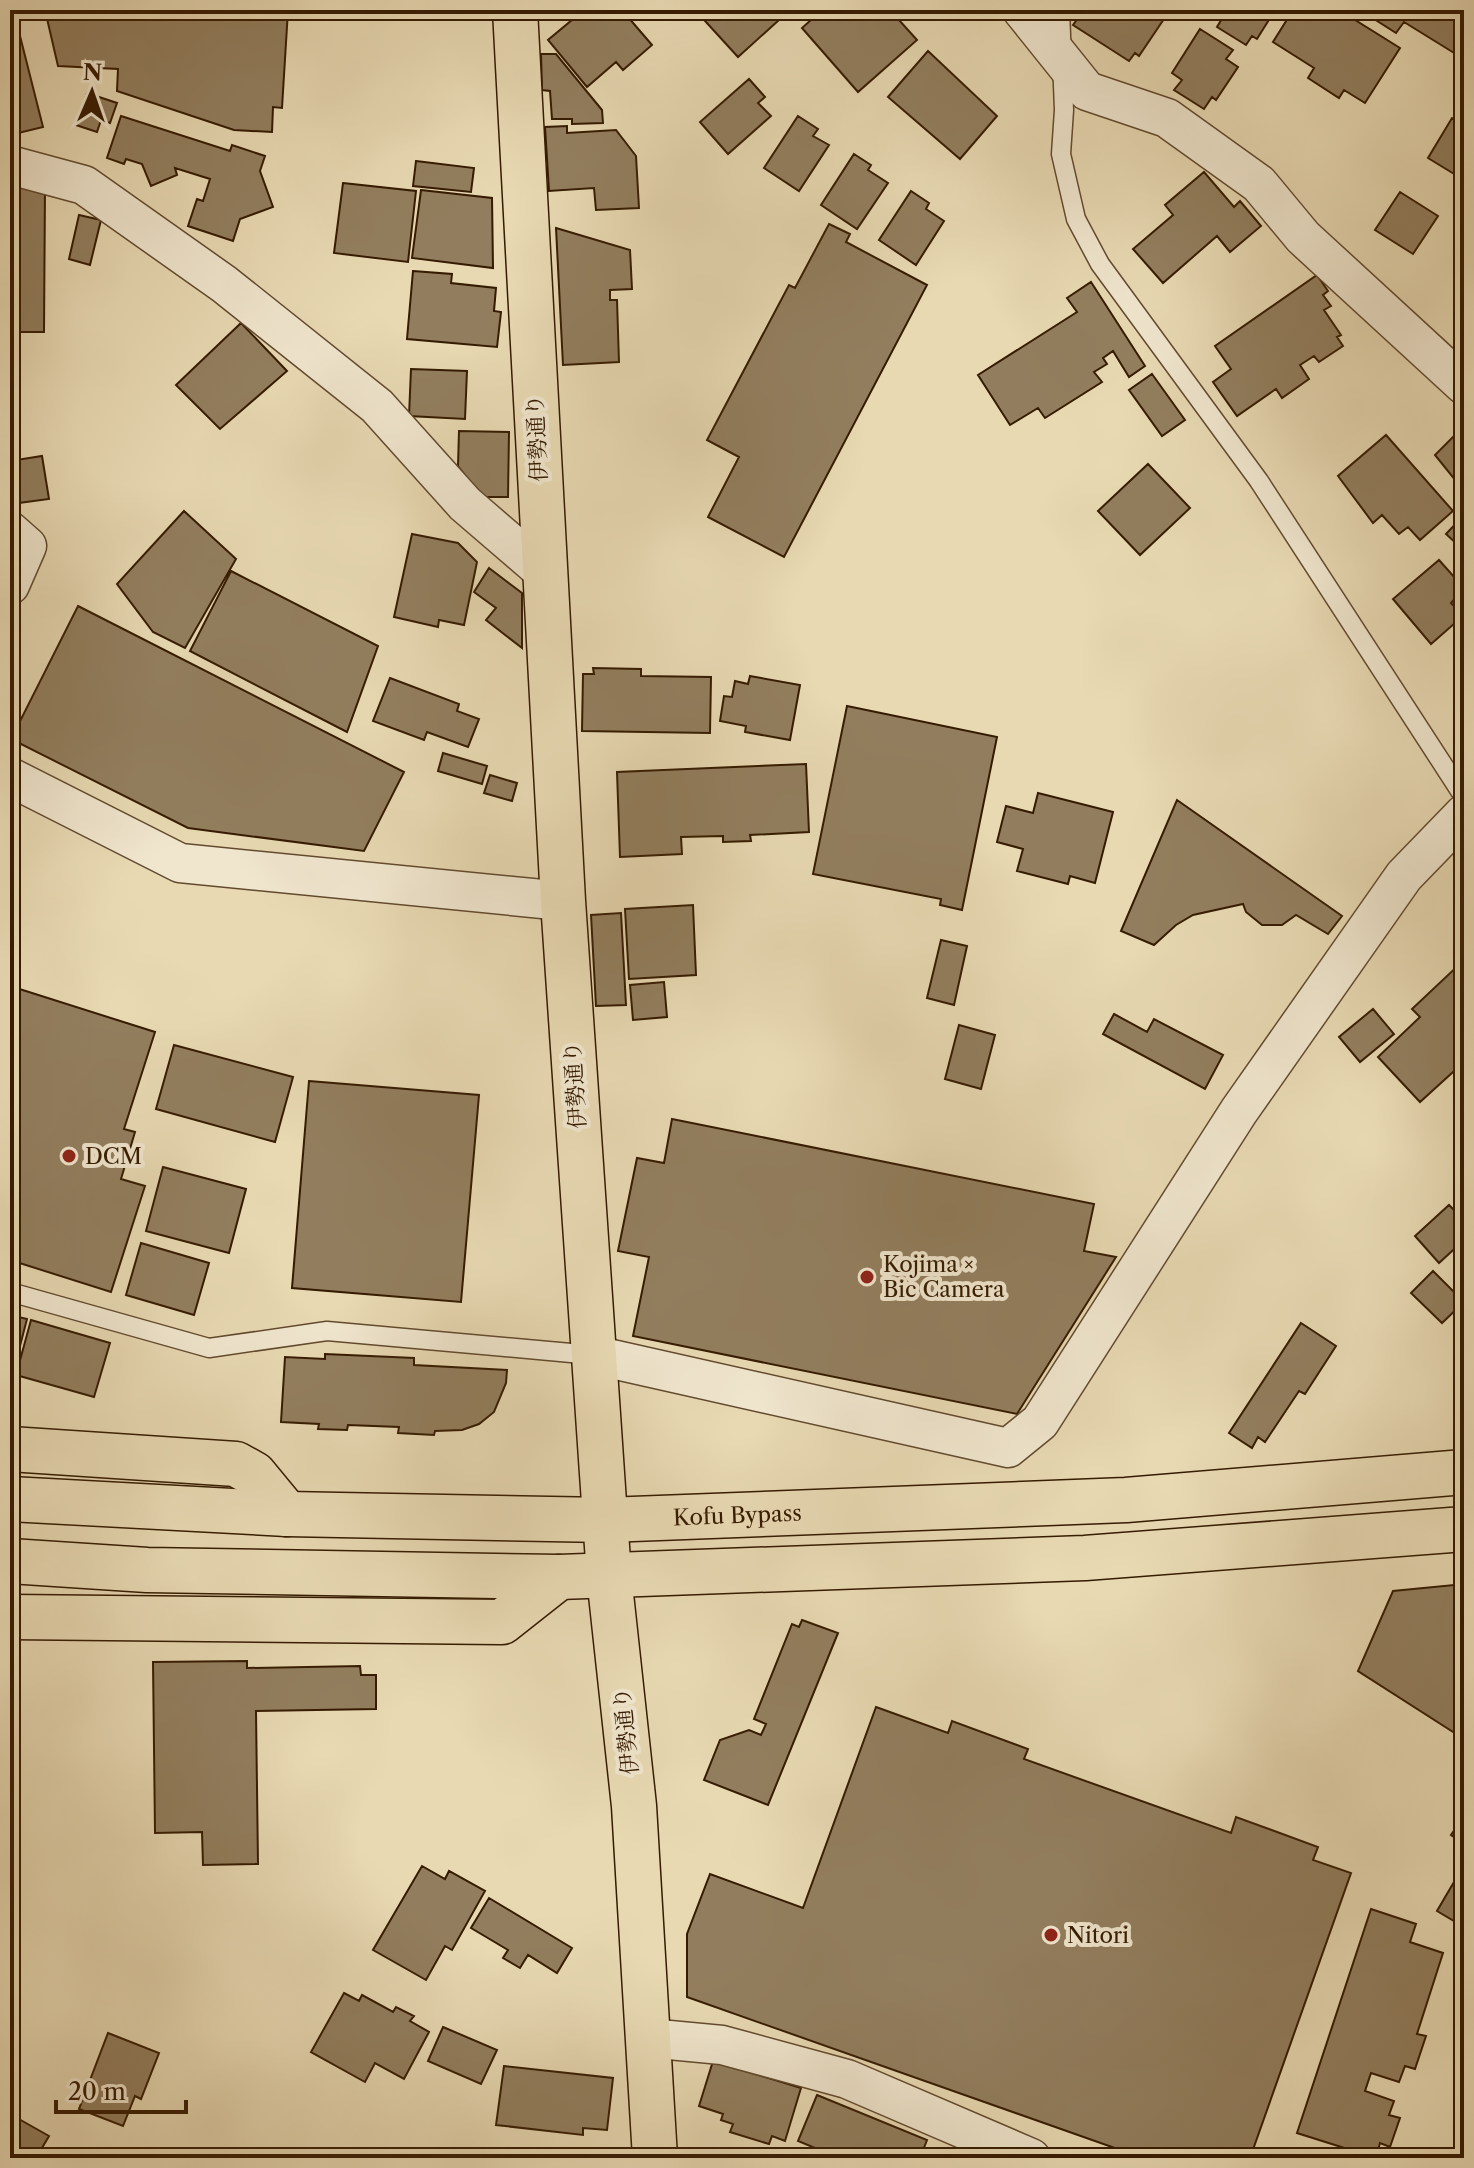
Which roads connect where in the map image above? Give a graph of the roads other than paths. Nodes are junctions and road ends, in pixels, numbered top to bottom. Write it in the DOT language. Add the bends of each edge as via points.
graph roads {
  1 [pos="515,10"];
  2 [pos="1022,10"];
  3 [pos="1060,10"];
  4 [pos="1062,60"];
  5 [pos="10,165"];
  6 [pos="1464,385"];
  7 [pos="10,531"];
  8 [pos="544,572"];
  9 [pos="10,585"];
  10 [pos="10,777"];
  11 [pos="1464,797"];
  12 [pos="1464,814"];
  13 [pos="563,901"];
  14 [pos="10,1292"];
  15 [pos="594,1355"];
  16 [pos="10,1449"];
  17 [pos="1464,1472"];
  18 [pos="10,1499"];
  19 [pos="287,1514"];
  20 [pos="606,1520"];
  21 [pos="1464,1529"];
  22 [pos="10,1561"];
  23 [pos="609,1576"];
  24 [pos="559,1577"];
  25 [pos="10,1617"];
  26 [pos="648,2038"];
  27 [pos="655,2158"];
  28 [pos="1031,2158"];
  1 -- 8 [label="main road, 伊勢通り"];
  2 -- 4 [label="street"];
  3 -- 4 [label="lane"];
  4 -- 6 [label="street" via="1087,91 1167,118 1259,184 1303,237"];
  4 -- 11 [label="lane" via="1061,154 1076,219 1094,253 1259,481"];
  5 -- 8 [label="street" via="84,185 224,284 377,406 465,504"];
  7 -- 9 [label="street" via="27,546"];
  8 -- 13 [label="main road, 伊勢通り"];
  10 -- 13 [label="street" via="180,863"];
  12 -- 15 [label="street" via="1404,876 1239,1111 1040,1422 1008,1448"];
  13 -- 15 [label="main road, 伊勢通り"];
  14 -- 15 [label="lane" via="209,1348 327,1331"];
  15 -- 20 [label="main road, 伊勢通り"];
  16 -- 19 [label="main road" via="236,1464 254,1474"];
  17 -- 20 [label="main road, Kofu Bypass" via="1126,1500"];
  18 -- 19 [label="main road, Kofu Bypass"];
  19 -- 20 [label="main road, Kofu Bypass"];
  20 -- 23 [label="main road, 伊勢通り"];
  21 -- 23 [label="main road" via="1085,1558"];
  22 -- 24 [label="main road" via="147,1570"];
  23 -- 24 [label="main road"];
  23 -- 26 [label="main road, 伊勢通り" via="634,1806"];
  24 -- 25 [label="main road" via="502,1622"];
  26 -- 27 [label="main road, 伊勢通り"];
  26 -- 28 [label="street" via="722,2045 847,2079"];
}
